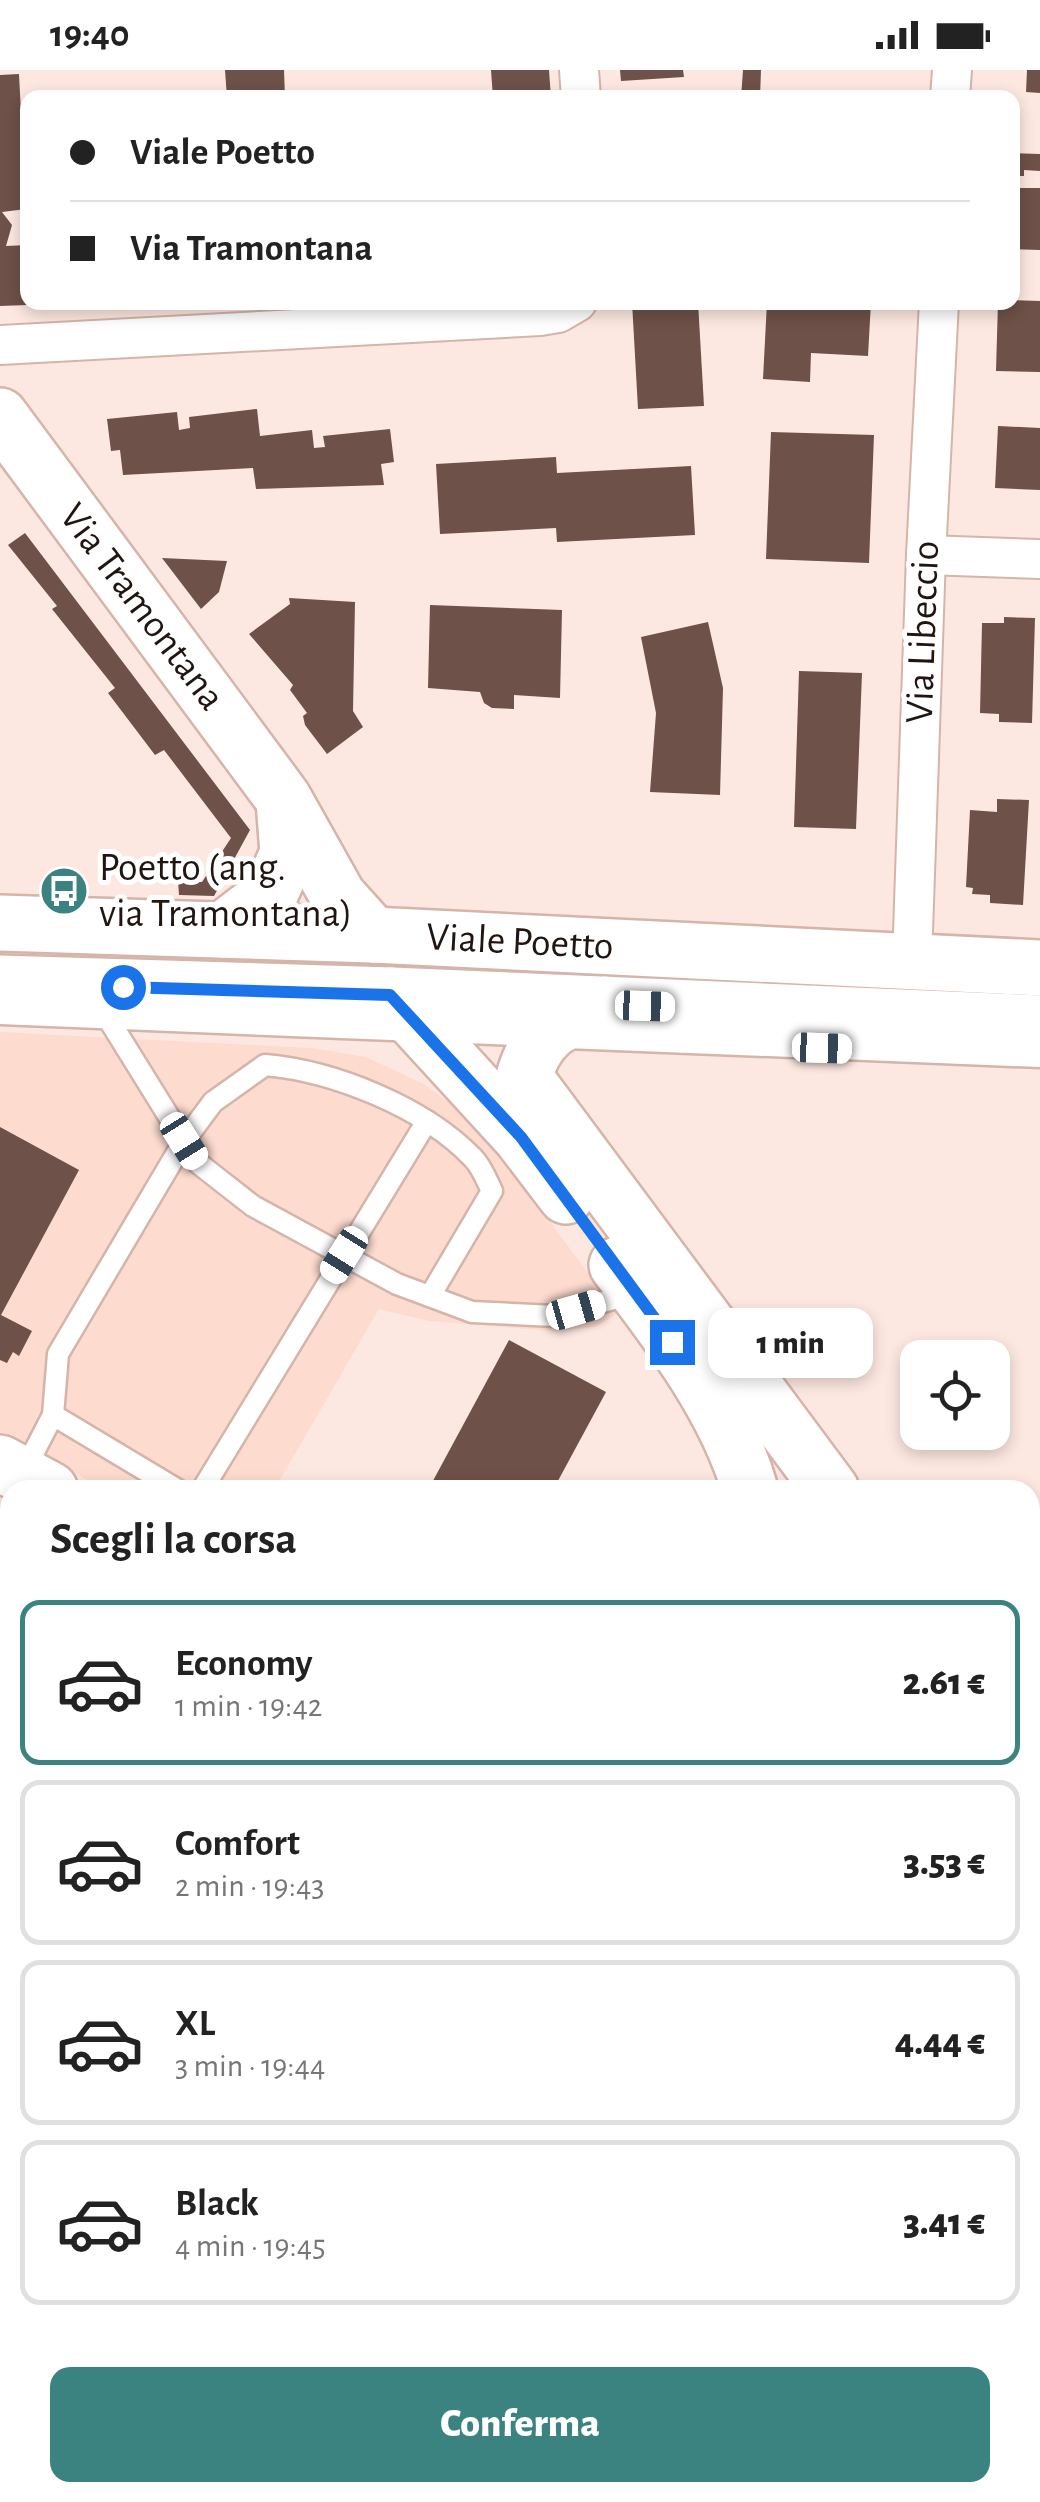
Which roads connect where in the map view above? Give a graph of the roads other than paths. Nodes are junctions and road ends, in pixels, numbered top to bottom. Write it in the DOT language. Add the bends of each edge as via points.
graph roads {
  1 [pos="563,310"];
  2 [pos="939,310"];
  3 [pos="0,345"];
  4 [pos="0,416"];
  5 [pos="926,555"];
  6 [pos="1040,559"];
  7 [pos="283,798"];
  8 [pos="0,904"];
  9 [pos="154,907"];
  10 [pos="244,914"];
  11 [pos="358,917"];
  12 [pos="0,924"];
  13 [pos="912,944"];
  14 [pos="1040,968"];
  15 [pos="0,983"];
  16 [pos="98,1002"];
  17 [pos="605,1004"];
  18 [pos="408,1013"];
  19 [pos="0,1014"];
  20 [pos="1040,1023"];
  21 [pos="544,1037"];
  22 [pos="1040,1057"];
  23 [pos="427,1121"];
  24 [pos="184,1141"];
  25 [pos="344,1255"];
  26 [pos="638,1292"];
  27 [pos="430,1296"];
  28 [pos="53,1415"];
  29 [pos="24,1476"];
  30 [pos="161,1480"];
  31 [pos="208,1480"];
  32 [pos="747,1480"];
  33 [pos="824,1480"];
  1 -- 3 [label="street"];
  2 -- 5 [label="street, Via Libeccio"];
  4 -- 7 [label="main road, Via Tramontana"];
  5 -- 6 [label="street"];
  5 -- 13 [label="street, Via Libeccio"];
  7 -- 10 [label="main road" via="288,853 270,894"];
  7 -- 11 [label="main road, Via Tramontana" via="338,896"];
  8 -- 9 [label="lane"];
  10 -- 11 [label="main road, Viale Poetto"];
  10 -- 12 [label="main road, Viale Poetto"];
  11 -- 13 [label="main road, Viale Poetto"];
  13 -- 14 [label="main road, Viale Poetto"];
  15 -- 16 [label="main road, Viale Poetto"];
  16 -- 18 [label="main road, Viale Poetto"];
  16 -- 19 [label="lane"];
  16 -- 24 [label="lane"];
  17 -- 18 [label="main road, Viale Poetto"];
  17 -- 20 [label="main road, Viale Poetto"];
  17 -- 21 [label="main road"];
  18 -- 21 [label="lane"];
  18 -- 26 [label="main road" via="521,1137"];
  21 -- 22 [label="lane"];
  21 -- 33 [label="main road" via="524,1077"];
  23 -- 24 [label="lane" via="367,1091 301,1068 265,1064 213,1102"];
  23 -- 25 [label="lane"];
  23 -- 27 [label="lane" via="476,1161 492,1192"];
  24 -- 25 [label="lane" via="198,1163 254,1206"];
  24 -- 28 [label="lane" via="58,1354"];
  25 -- 27 [label="lane"];
  25 -- 31 [label="lane"];
  26 -- 27 [label="lane" via="554,1316 472,1312"];
  26 -- 32 [label="main road" via="715,1408"];
  28 -- 29 [label="lane"];
  28 -- 30 [label="lane"];
}
